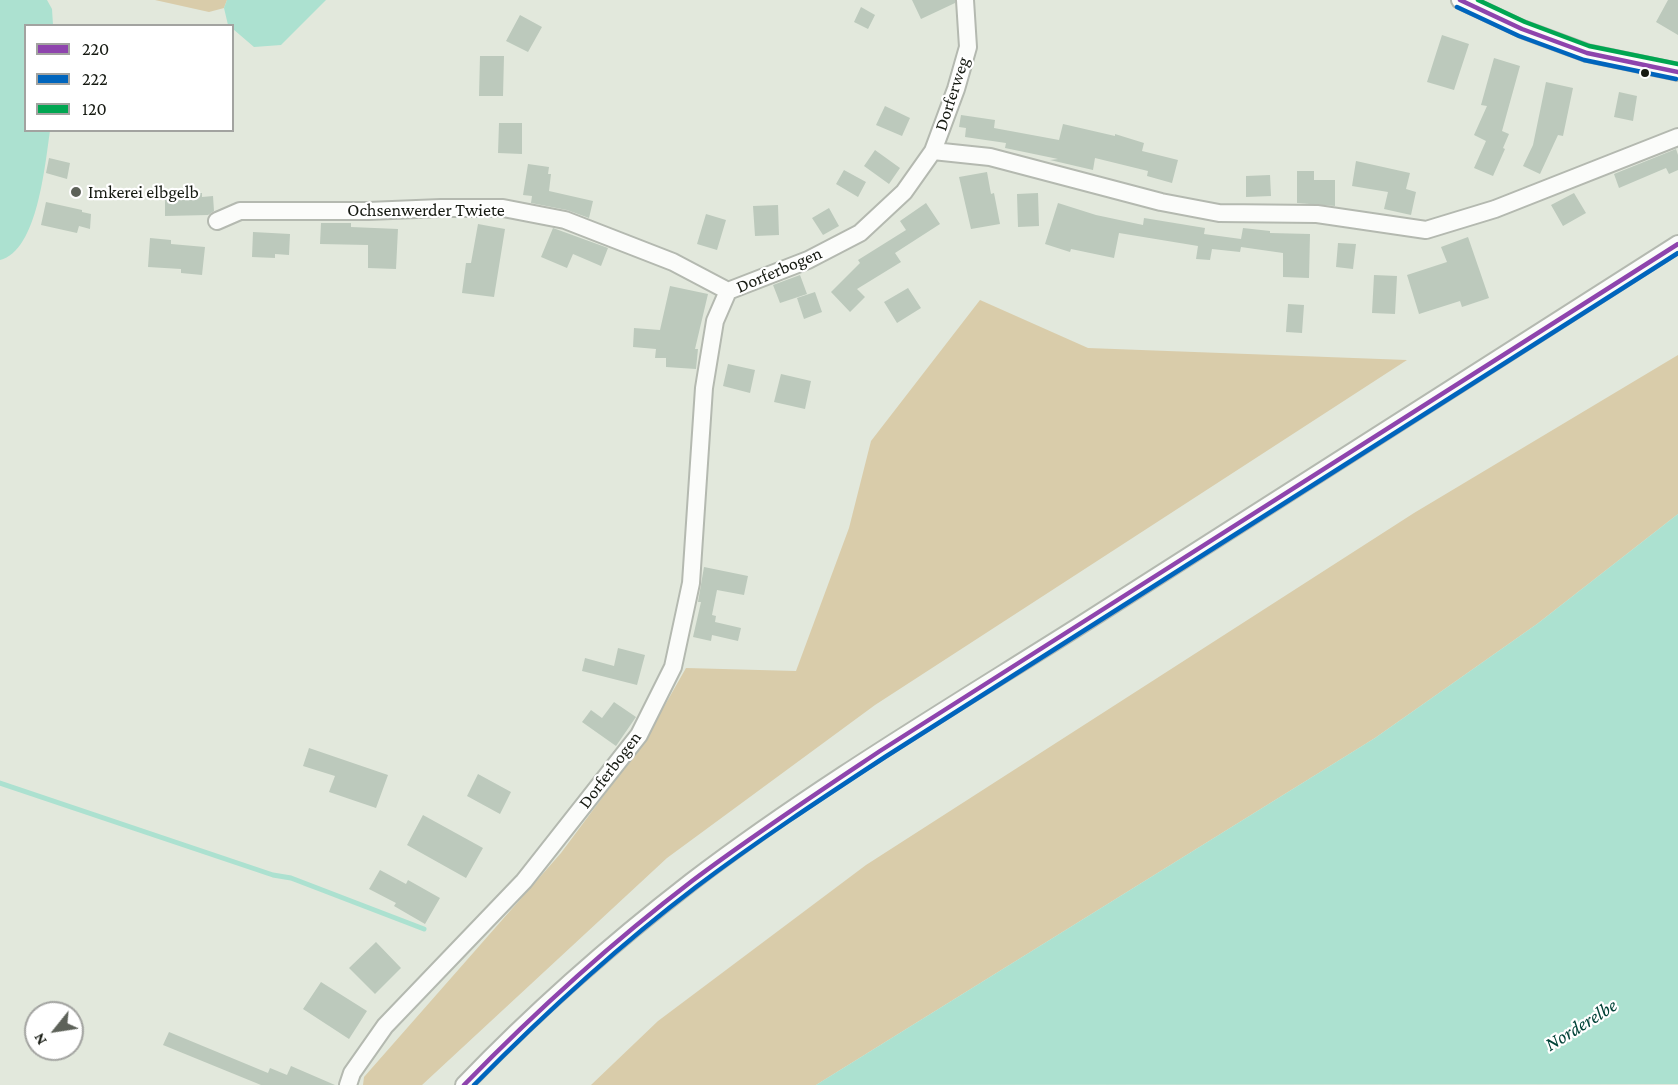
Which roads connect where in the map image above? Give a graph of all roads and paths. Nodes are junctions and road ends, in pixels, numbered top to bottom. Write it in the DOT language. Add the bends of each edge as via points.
graph roads {
  1 [pos="965,0"];
  2 [pos="1460,0"];
  3 [pos="1678,72"];
  4 [pos="1678,137"];
  5 [pos="933,151"];
  6 [pos="217,221"];
  7 [pos="1678,244"];
  8 [pos="728,291"];
  9 [pos="348,1085"];
  10 [pos="464,1085"];
  1 -- 5 [label="street, Dorferweg" via="968,47"];
  2 -- 3 [label="street" via="1587,53"];
  4 -- 5 [label="street" via="1495,209 1426,230 1317,214 1219,213 1161,202 990,157"];
  5 -- 8 [label="street, Dorferbogen" via="904,192 860,233 807,260"];
  6 -- 8 [label="street, Ochsenwerder Twiete" via="240,211 503,208 565,220 673,262"];
  7 -- 10 [label="street" via="794,809 691,882 596,960"];
  8 -- 9 [label="street, Dorferbogen" via="715,321 704,388 691,583 673,667 639,735 524,880 385,1026"];
}
